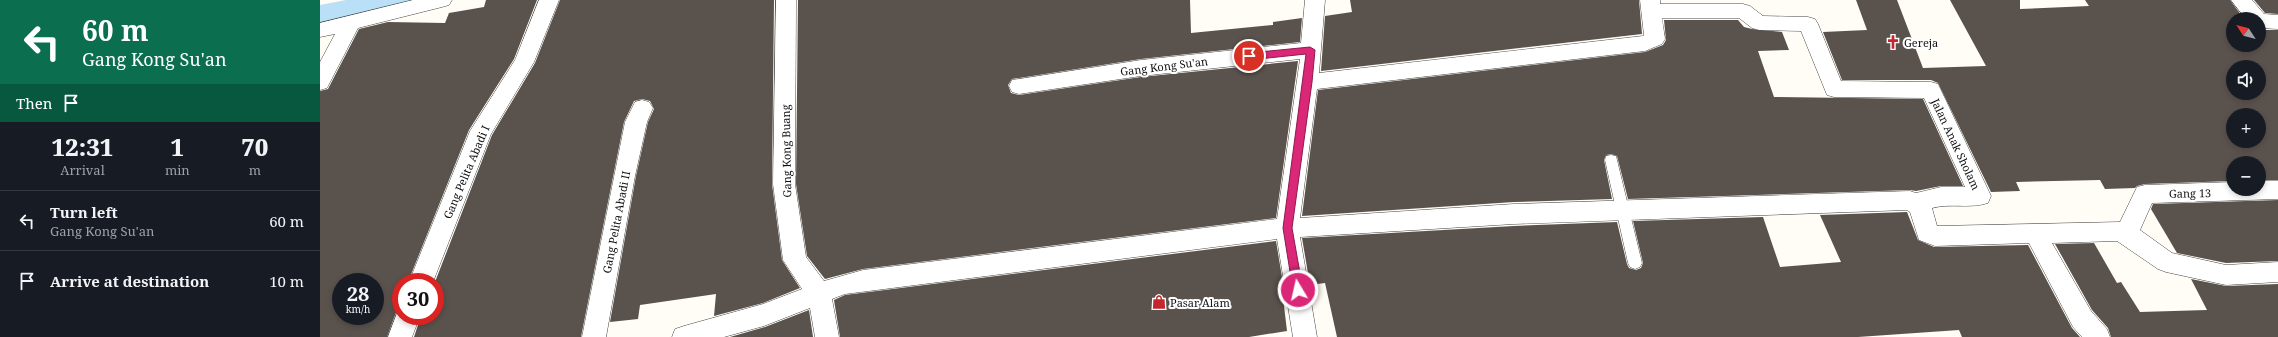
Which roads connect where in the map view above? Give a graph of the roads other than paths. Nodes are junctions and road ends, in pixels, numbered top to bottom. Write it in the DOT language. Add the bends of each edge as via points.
graph roads {
  1 [pos="442,0"];
  2 [pos="549,0"];
  3 [pos="786,0"];
  4 [pos="1315,0"];
  5 [pos="2241,0"];
  6 [pos="1651,6"];
  7 [pos="2251,12"];
  8 [pos="2266,21"];
  9 [pos="351,22"];
  10 [pos="2278,22"];
  11 [pos="320,30"];
  12 [pos="1310,50"];
  13 [pos="320,82"];
  14 [pos="1308,82"];
  15 [pos="1019,86"];
  16 [pos="642,108"];
  17 [pos="1610,160"];
  18 [pos="2278,190"];
  19 [pos="1916,202"];
  20 [pos="1622,210"];
  21 [pos="1287,228"];
  22 [pos="2035,233"];
  23 [pos="2128,234"];
  24 [pos="1635,263"];
  25 [pos="2278,272"];
  26 [pos="425,273"];
  27 [pos="819,294"];
  28 [pos="405,325"];
  29 [pos="400,337"];
  30 [pos="594,337"];
  31 [pos="684,337"];
  32 [pos="827,337"];
  33 [pos="1306,337"];
  34 [pos="2098,337"];
  1 -- 9 [label="street"];
  2 -- 26 [label="street, Gang Pelita Abadi I" via="524,62 481,131"];
  3 -- 27 [label="street, Gang Kong Buang" via="784,184 795,260"];
  4 -- 12 [label="street"];
  5 -- 7 [label="street"];
  6 -- 14 [label="street" via="1655,39 1645,43"];
  6 -- 19 [label="street, Jalan Anak Sholam" via="1743,11 1759,23 1808,24 1834,89 1931,90 1980,196 1941,196"];
  8 -- 10 [label="street"];
  9 -- 11 [label="street"];
  9 -- 13 [label="street"];
  12 -- 14 [label="street"];
  12 -- 15 [label="street, Gang Kong Su'an" via="1142,68"];
  14 -- 21 [label="street"];
  16 -- 30 [label="street, Gang Pelita Abadi II" via="636,122 624,176"];
  17 -- 20 [label="lane"];
  18 -- 23 [label="street, Gang 13" via="2145,194 2130,224"];
  19 -- 20 [label="street" via="1910,200"];
  19 -- 22 [label="street" via="1920,206 1927,233 1932,235"];
  20 -- 21 [label="street"];
  20 -- 24 [label="lane"];
  21 -- 27 [label="street" via="863,280"];
  21 -- 33 [label="street"];
  22 -- 23 [label="street" via="2117,231"];
  22 -- 34 [label="street" via="2082,319"];
  23 -- 25 [label="street" via="2166,262 2226,275"];
  27 -- 31 [label="street" via="764,314"];
  27 -- 32 [label="street"];
  28 -- 29 [label="street"];
}
